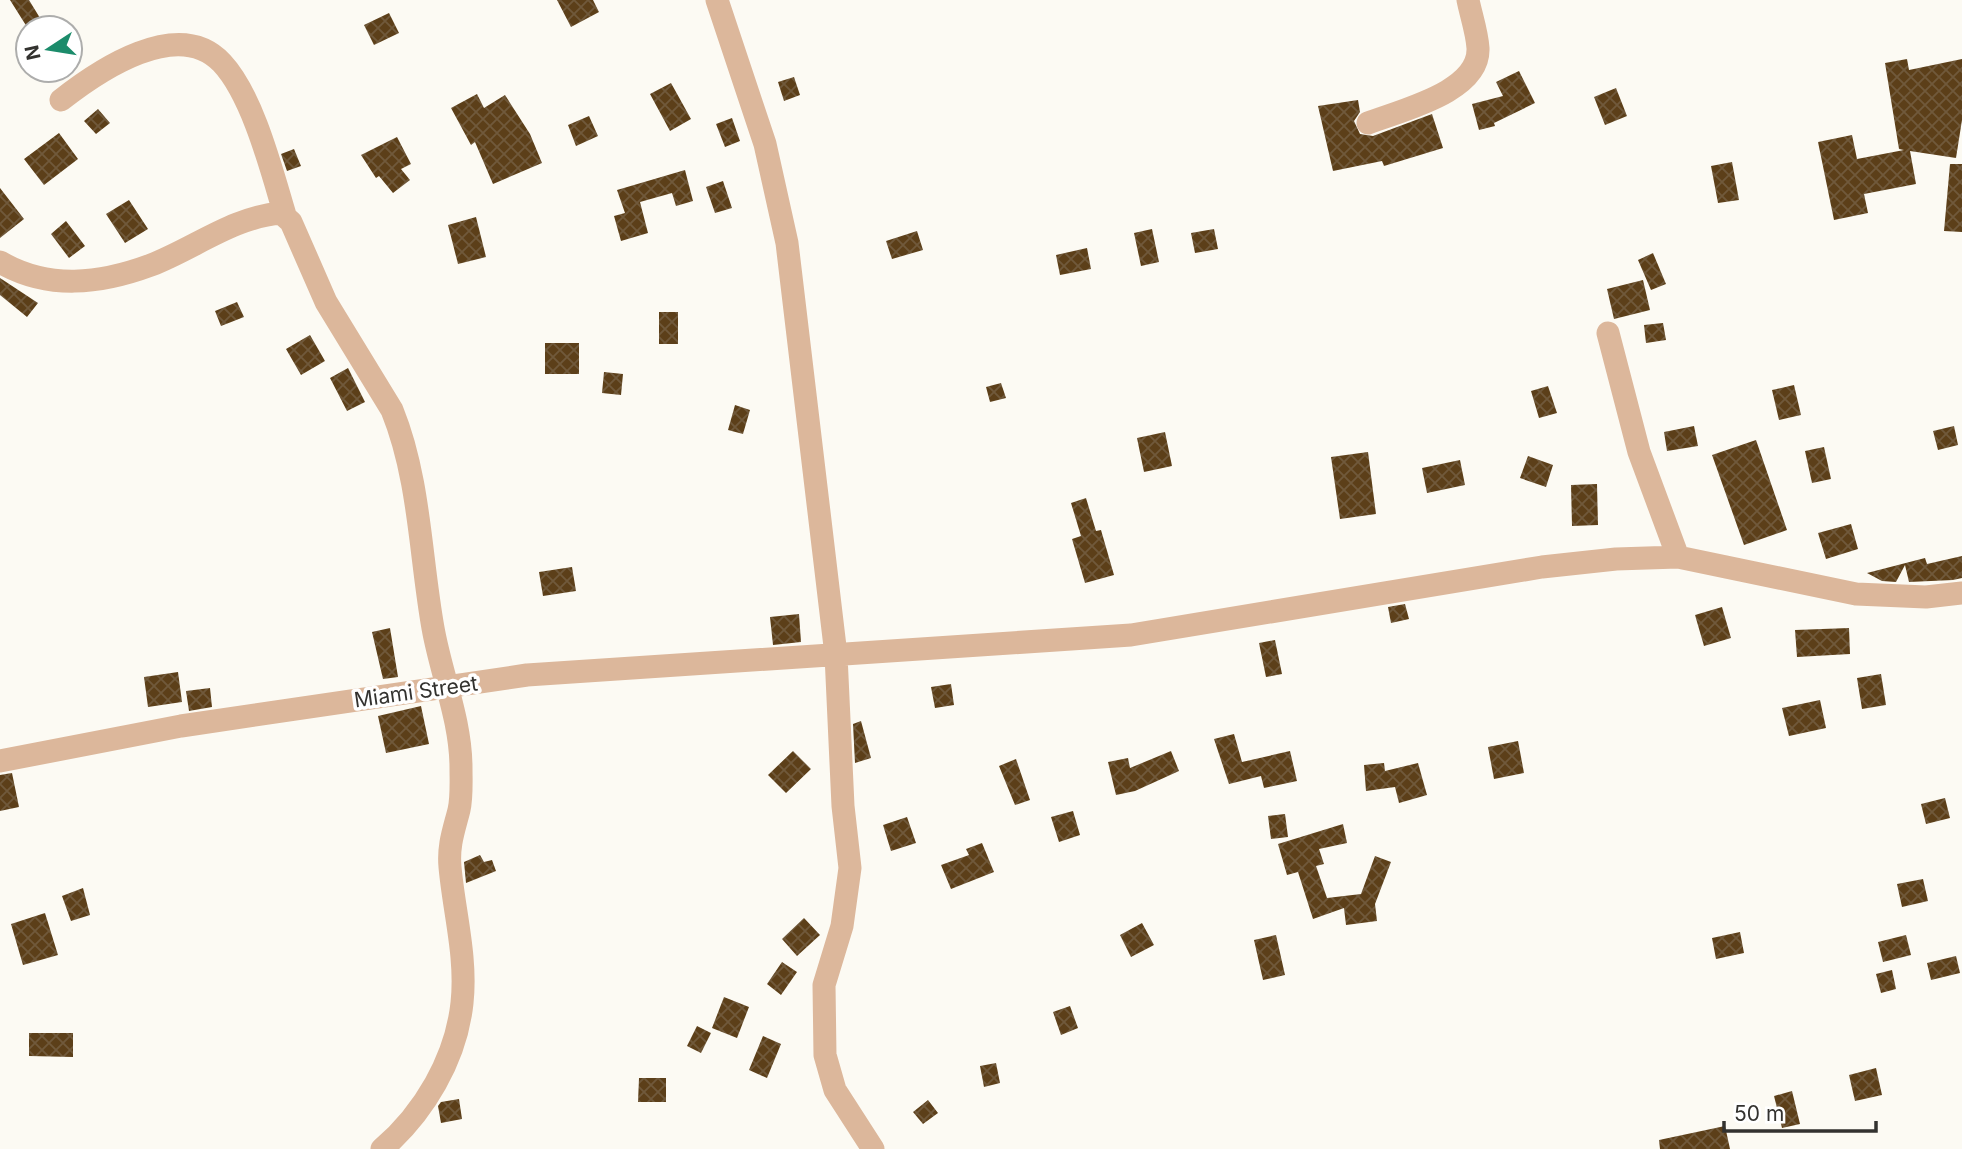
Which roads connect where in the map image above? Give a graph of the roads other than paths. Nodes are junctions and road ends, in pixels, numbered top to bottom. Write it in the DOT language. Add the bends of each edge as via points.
graph roads {
  1 [pos="717,0"];
  2 [pos="1468,0"];
  3 [pos="61,100"];
  4 [pos="1368,123"];
  5 [pos="285,215"];
  6 [pos="0,262"];
  7 [pos="1608,333"];
  8 [pos="1678,557"];
  9 [pos="1962,593"];
  10 [pos="836,655"];
  11 [pos="449,689"];
  12 [pos="0,761"];
  13 [pos="382,1149"];
  14 [pos="873,1149"];
  1 -- 10 [label="street" via="765,144 787,243"];
  2 -- 4 [label="street" via="1478,49 1464,82"];
  3 -- 5 [label="street" via="122,58 178,45 203,48 222,62 235,82 258,131"];
  5 -- 6 [label="street" via="238,223 150,265 78,282 22,275"];
  5 -- 11 [label="street" via="326,302 399,427 416,506 433,628"];
  7 -- 8 [label="street" via="1639,452"];
  8 -- 9 [label="street, Miami Street" via="1856,594 1926,597"];
  8 -- 10 [label="street, Miami Street" via="1542,567 1131,635"];
  10 -- 11 [label="street, Miami Street" via="578,670"];
  10 -- 14 [label="street" via="849,868 842,926 824,985 825,1055 835,1090"];
  11 -- 12 [label="street, Miami Street" via="181,726"];
  11 -- 13 [label="street" via="461,765 450,868 462,944 462,1004 448,1058 430,1095"];
}
